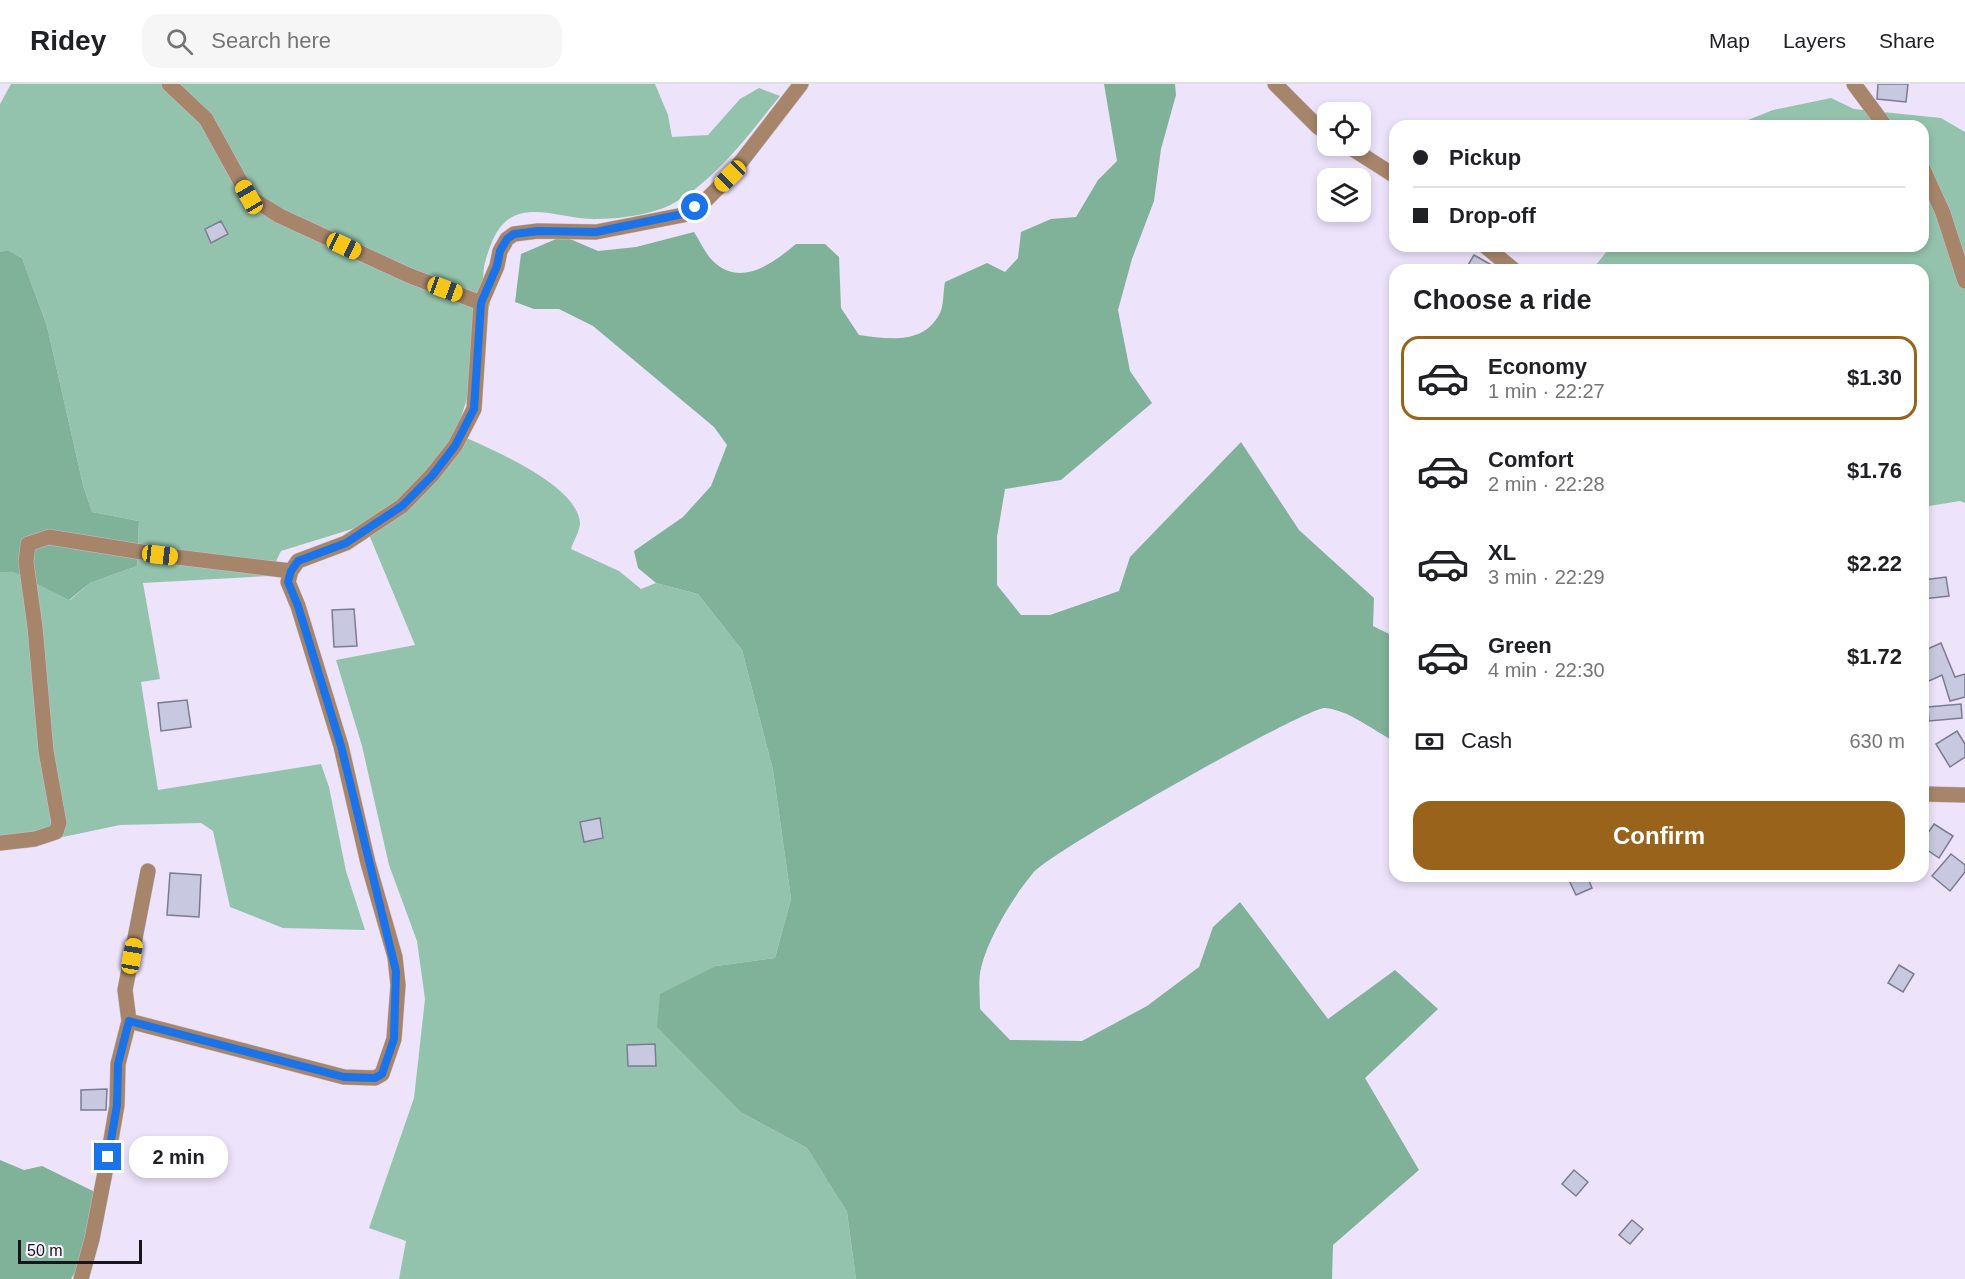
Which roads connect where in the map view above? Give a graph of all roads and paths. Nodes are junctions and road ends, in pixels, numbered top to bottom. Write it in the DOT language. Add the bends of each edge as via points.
graph roads {
  1 [pos="169,84"];
  2 [pos="801,84"];
  3 [pos="1275,84"];
  4 [pos="1854,84"];
  5 [pos="1881,120"];
  6 [pos="1317,126"];
  7 [pos="1364,156"];
  8 [pos="1389,172"];
  9 [pos="1929,182"];
  10 [pos="1492,252"];
  11 [pos="1507,264"];
  12 [pos="1965,280"];
  13 [pos="481,303"];
  14 [pos="291,571"];
  15 [pos="1929,794"];
  16 [pos="1965,795"];
  17 [pos="0,843"];
  18 [pos="148,871"];
  19 [pos="129,1021"];
  20 [pos="81,1279"];
  1 -- 13 [label="street" via="206,119 249,197 280,216 408,275"];
  2 -- 13 [label="street" via="730,176 707,199 683,214 606,230 514,234 500,251"];
  3 -- 6 [label="street"];
  4 -- 5 [label="street"];
  7 -- 8 [label="street"];
  9 -- 12 [label="street"];
  10 -- 11 [label="street"];
  13 -- 14 [label="street" via="474,409 455,446 402,506 346,543 298,561"];
  14 -- 17 [label="street" via="49,537 28,544 26,562 46,751 59,823 56,832"];
  14 -- 19 [label="street" via="288,582 341,746 395,957 398,985 394,1039 382,1074 375,1078 344,1077"];
  15 -- 16 [label="street"];
  18 -- 19 [label="street" via="125,990"];
  19 -- 20 [label="street" via="118,1064 117,1105 108,1157"];
}
